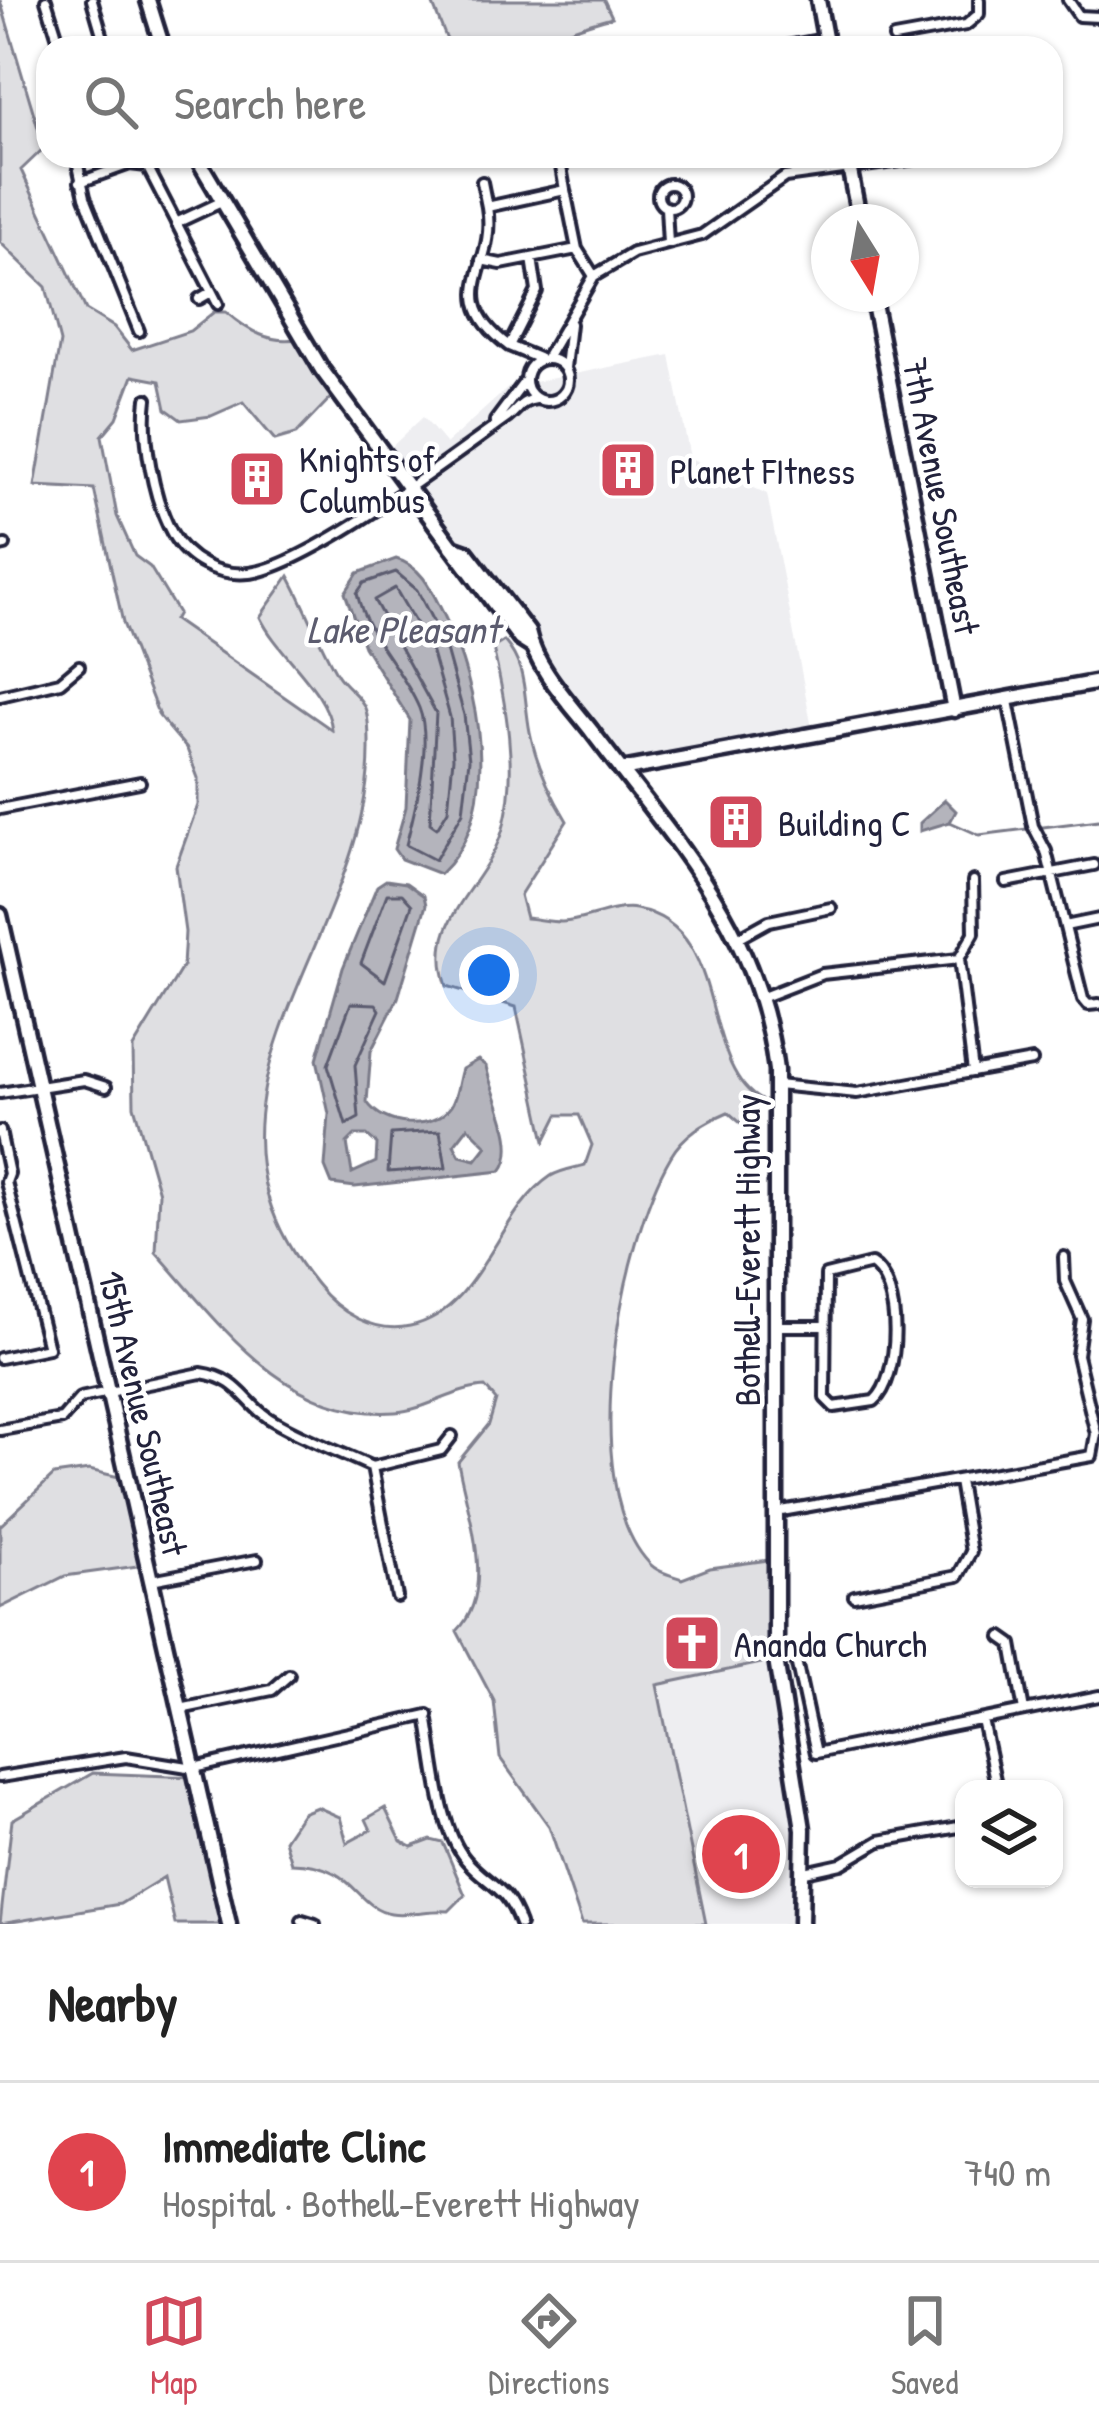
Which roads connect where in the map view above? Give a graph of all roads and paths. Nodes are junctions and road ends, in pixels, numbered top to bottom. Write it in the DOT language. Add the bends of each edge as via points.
graph roads {
  1 [pos="46,0"];
  2 [pos="92,0"];
  3 [pos="148,0"];
  4 [pos="818,0"];
  5 [pos="980,0"];
  6 [pos="1068,0"];
  7 [pos="1099,17"];
  8 [pos="57,36"];
  9 [pos="102,36"];
  10 [pos="159,36"];
  11 [pos="825,36"];
  12 [pos="905,36"];
  13 [pos="78,168"];
  14 [pos="119,168"];
  15 [pos="147,168"];
  16 [pos="202,168"];
  17 [pos="561,168"];
  18 [pos="818,168"];
  19 [pos="850,168"];
  20 [pos="80,182"];
  21 [pos="482,182"];
  22 [pos="565,190"];
  23 [pos="219,203"];
  24 [pos="857,204"];
  25 [pos="487,207"];
  26 [pos="666,207"];
  27 [pos="176,224"];
  28 [pos="668,244"];
  29 [pos="577,249"];
  30 [pos="532,258"];
  31 [pos="481,260"];
  32 [pos="594,276"];
  33 [pos="211,292"];
  34 [pos="199,298"];
  35 [pos="218,304"];
  36 [pos="876,312"];
  37 [pos="570,323"];
  38 [pos="139,331"];
  39 [pos="511,346"];
  40 [pos="543,358"];
  41 [pos="565,368"];
  42 [pos="526,378"];
  43 [pos="147,399"];
  44 [pos="536,399"];
  45 [pos="494,422"];
  46 [pos="407,489"];
  47 [pos="79,666"];
  48 [pos="1099,682"];
  49 [pos="1028,695"];
  50 [pos="0,696"];
  51 [pos="1008,701"];
  52 [pos="971,706"];
  53 [pos="954,710"];
  54 [pos="621,770"];
  55 [pos="140,782"];
  56 [pos="0,809"];
  57 [pos="1094,865"];
  58 [pos="1051,873"];
  59 [pos="973,881"];
  60 [pos="1006,882"];
  61 [pos="831,908"];
  62 [pos="0,915"];
  63 [pos="1099,919"];
  64 [pos="1064,926"];
  65 [pos="740,937"];
  66 [pos="959,959"];
  67 [pos="763,998"];
  68 [pos="1099,1004"];
  69 [pos="1032,1061"];
  70 [pos="974,1072"];
  71 [pos="776,1085"];
  72 [pos="106,1087"];
  73 [pos="40,1088"];
  74 [pos="0,1094"];
  75 [pos="0,1131"];
  76 [pos="3,1183"];
  77 [pos="1064,1257"];
  78 [pos="776,1326"];
  79 [pos="824,1326"];
  80 [pos="0,1358"];
  81 [pos="108,1391"];
  82 [pos="0,1430"];
  83 [pos="452,1436"];
  84 [pos="372,1467"];
  85 [pos="959,1480"];
  86 [pos="776,1512"];
  87 [pos="256,1560"];
  88 [pos="151,1580"];
  89 [pos="854,1596"];
  90 [pos="397,1597"];
  91 [pos="1002,1637"];
  92 [pos="796,1665"];
  93 [pos="289,1675"];
  94 [pos="1099,1696"];
  95 [pos="181,1709"];
  96 [pos="1024,1711"];
  97 [pos="982,1720"];
  98 [pos="194,1768"];
  99 [pos="0,1777"];
  100 [pos="995,1780"];
  101 [pos="955,1828"];
  102 [pos="806,1872"];
  103 [pos="302,1920"];
  104 [pos="229,1924"];
  105 [pos="315,1924"];
  106 [pos="520,1924"];
  107 [pos="801,1924"];
  1 -- 8 [label="street"];
  2 -- 9 [label="street"];
  3 -- 10 [label="street"];
  4 -- 11 [label="street"];
  5 -- 12 [label="street" via="966,25"];
  6 -- 7 [label="street" via="1079,16"];
  13 -- 20 [label="street"];
  14 -- 20 [label="street"];
  15 -- 27 [label="street"];
  16 -- 23 [label="street, Bothell-Everett Highway"];
  17 -- 22 [label="street"];
  18 -- 28 [label="street" via="785,177 702,235"];
  19 -- 24 [label="street"];
  20 -- 38 [label="street"];
  21 -- 25 [label="street"];
  22 -- 25 [label="street"];
  22 -- 29 [label="street"];
  23 -- 27 [label="street"];
  23 -- 46 [label="street, Bothell-Everett Highway"];
  25 -- 31 [label="street"];
  26 -- 28 [label="street"];
  27 -- 33 [label="street"];
  28 -- 32 [label="street"];
  29 -- 30 [label="street"];
  29 -- 32 [label="street"];
  30 -- 31 [label="street"];
  30 -- 39 [label="street" via="537,291"];
  31 -- 39 [label="street" via="474,310"];
  32 -- 37 [label="street"];
  33 -- 34 [label="street"];
  33 -- 35 [label="street"];
  36 -- 53 [label="street, 7th Avenue Southeast"];
  37 -- 40 [label="street"];
  37 -- 41 [label="street"];
  39 -- 40 [label="street"];
  39 -- 42 [label="street"];
  40 -- 41 [label="street"];
  40 -- 42 [label="street"];
  41 -- 44 [label="street" via="562,395"];
  42 -- 44 [label="street"];
  42 -- 45 [label="street"];
  43 -- 46 [label="street" via="144,420 166,520 188,554 215,569 252,573 280,564"];
  44 -- 45 [label="street"];
  45 -- 46 [label="street"];
  46 -- 54 [label="street, Bothell-Everett Highway" via="529,632 531,646"];
  47 -- 50 [label="street" via="60,682"];
  48 -- 49 [label="street"];
  49 -- 51 [label="street"];
  49 -- 52 [label="street"];
  51 -- 52 [label="street"];
  51 -- 58 [label="street"];
  52 -- 53 [label="street"];
  53 -- 54 [label="street"];
  54 -- 65 [label="street, Bothell-Everett Highway"];
  55 -- 56 [label="street"];
  57 -- 58 [label="street"];
  58 -- 60 [label="street"];
  58 -- 64 [label="street"];
  59 -- 66 [label="street" via="974,933"];
  61 -- 65 [label="street" via="769,921"];
  62 -- 73 [label="street, 15th Avenue Southeast"];
  63 -- 64 [label="street"];
  64 -- 68 [label="street" via="1083,998"];
  65 -- 67 [label="street, Bothell-Everett Highway"];
  66 -- 67 [label="street" via="822,974"];
  66 -- 70 [label="street"];
  67 -- 71 [label="street, Bothell-Everett Highway"];
  69 -- 70 [label="street"];
  70 -- 71 [label="street" via="857,1093"];
  71 -- 78 [label="street, Bothell-Everett Highway"];
  72 -- 73 [label="street" via="84,1079"];
  73 -- 74 [label="street"];
  73 -- 81 [label="street, 15th Avenue Southeast"];
  75 -- 76 [label="street" via="9,1174"];
  76 -- 80 [label="street" via="48,1348"];
  77 -- 85 [label="street" via="1066,1286 1082,1319 1077,1355 1096,1434 1092,1456"];
  78 -- 79 [label="street"];
  78 -- 86 [label="street, Bothell-Everett Highway"];
  79 -- 79 [label="street" via="825,1398 834,1406 881,1396 896,1323 879,1268 826,1275"];
  81 -- 82 [label="street" via="80,1398 62,1419"];
  81 -- 84 [label="street" via="220,1376 273,1421"];
  81 -- 88 [label="street, 15th Avenue Southeast"];
  83 -- 84 [label="street" via="441,1450"];
  84 -- 90 [label="street"];
  85 -- 86 [label="street"];
  85 -- 89 [label="street" via="971,1552 965,1568 950,1580"];
  86 -- 102 [label="street, Bothell-Everett Highway" via="776,1660"];
  87 -- 88 [label="street"];
  88 -- 95 [label="street, 15th Avenue Southeast"];
  91 -- 96 [label="street" via="1012,1644"];
  92 -- 97 [label="street" via="816,1753"];
  93 -- 95 [label="street" via="272,1690"];
  94 -- 96 [label="street"];
  95 -- 98 [label="street, 15th Avenue Southeast"];
  96 -- 97 [label="street"];
  97 -- 100 [label="street"];
  98 -- 99 [label="street" via="126,1757"];
  98 -- 104 [label="street, 15th Avenue Southeast"];
  98 -- 106 [label="street" via="428,1718 452,1834 469,1864 505,1892"];
  101 -- 102 [label="street" via="880,1841 841,1864"];
  102 -- 107 [label="street, Bothell-Everett Highway"];
  103 -- 105 [label="street"];
}
